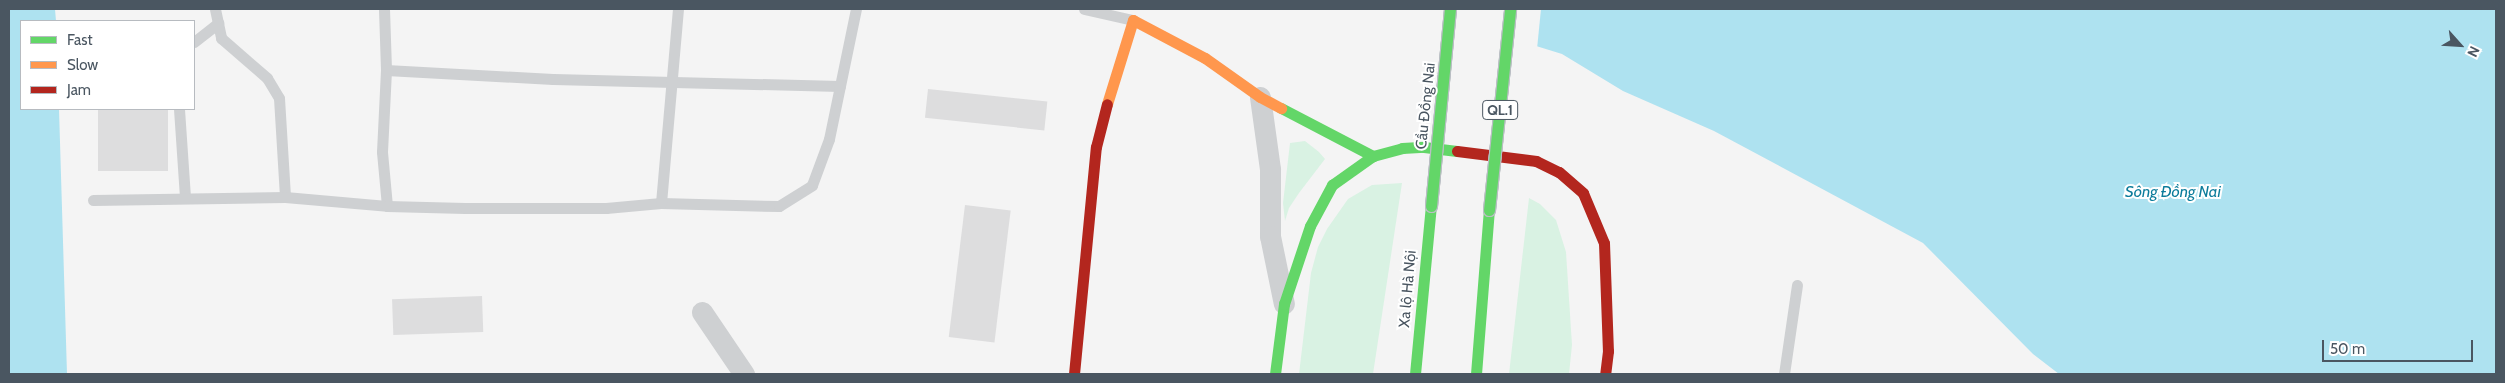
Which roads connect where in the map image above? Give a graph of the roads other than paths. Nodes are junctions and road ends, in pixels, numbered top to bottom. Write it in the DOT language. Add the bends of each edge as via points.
graph roads {
  1 [pos="215,9"];
  2 [pos="384,9"];
  3 [pos="678,9"];
  4 [pos="856,9"];
  5 [pos="1084,9"];
  6 [pos="1450,9"];
  7 [pos="1510,9"];
  8 [pos="1133,20"];
  9 [pos="218,23"];
  10 [pos="195,41"];
  11 [pos="386,70"];
  12 [pos="671,81"];
  13 [pos="840,86"];
  14 [pos="1260,96"];
  15 [pos="179,110"];
  16 [pos="1373,156"];
  17 [pos="285,197"];
  18 [pos="186,198"];
  19 [pos="93,200"];
  20 [pos="661,203"];
  21 [pos="387,206"];
  22 [pos="1431,206"];
  23 [pos="1797,286"];
  24 [pos="1284,304"];
  25 [pos="702,312"];
  26 [pos="744,374"];
  27 [pos="1074,374"];
  28 [pos="1275,374"];
  29 [pos="1415,374"];
  30 [pos="1476,374"];
  31 [pos="1605,374"];
  32 [pos="1784,374"];
  1 -- 9 [label="lane"];
  2 -- 11 [label="lane"];
  3 -- 12 [label="lane"];
  4 -- 13 [label="lane"];
  5 -- 8 [label="lane"];
  6 -- 22 [label="main road, Cầu Đồng Nai, bridge"];
  7 -- 30 [label="main road, QL.1, bridge"];
  8 -- 14 [label="main road" via="1205,58"];
  8 -- 27 [label="main road" via="1096,147"];
  9 -- 10 [label="lane"];
  9 -- 17 [label="lane" via="221,38 267,78 279,98"];
  11 -- 12 [label="lane" via="553,79"];
  11 -- 21 [label="lane" via="382,152"];
  12 -- 13 [label="lane"];
  12 -- 20 [label="lane"];
  13 -- 20 [label="lane" via="829,139 812,185 796,196 778,206"];
  14 -- 16 [label="main road"];
  14 -- 24 [label="street" via="1270,169 1270,236"];
  15 -- 18 [label="lane"];
  16 -- 24 [label="main road" via="1332,185 1310,226"];
  16 -- 31 [label="main road" via="1402,148 1424,147 1536,161 1559,172 1583,193 1604,243 1608,351"];
  17 -- 18 [label="lane"];
  17 -- 21 [label="lane"];
  18 -- 19 [label="lane"];
  20 -- 21 [label="lane" via="606,208"];
  22 -- 29 [label="main road, Xa lộ Hà Nội"];
  23 -- 32 [label="lane"];
  24 -- 28 [label="main road"];
  25 -- 26 [label="street"];
}
